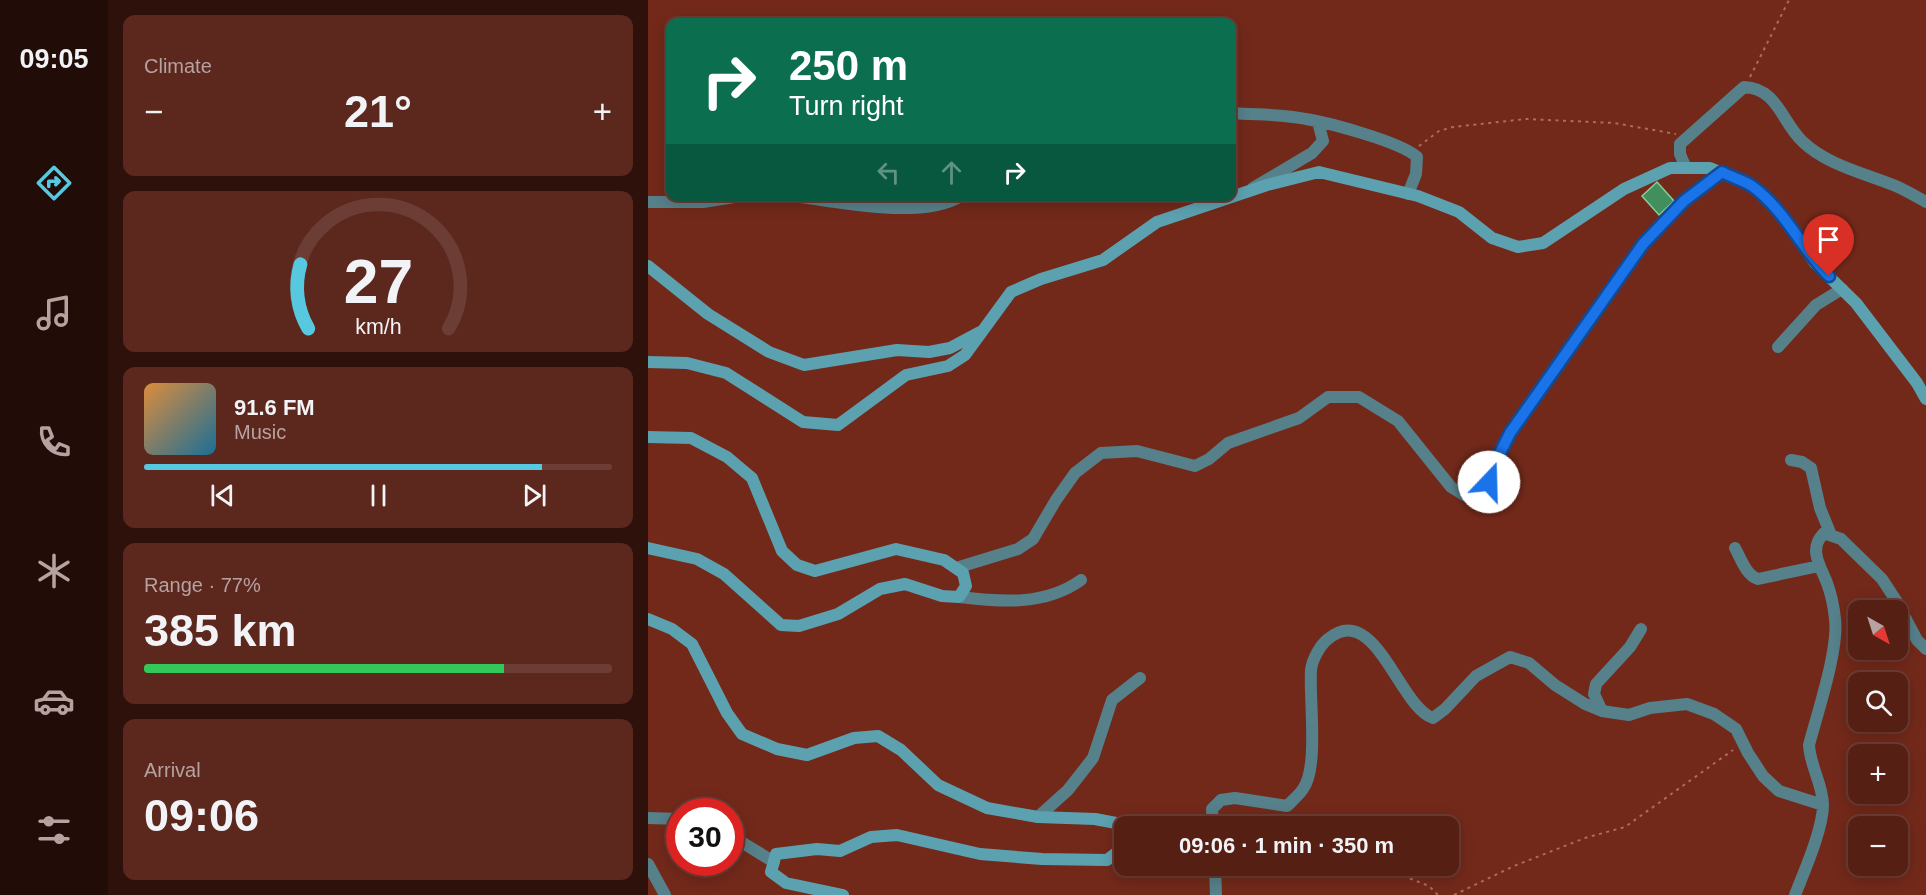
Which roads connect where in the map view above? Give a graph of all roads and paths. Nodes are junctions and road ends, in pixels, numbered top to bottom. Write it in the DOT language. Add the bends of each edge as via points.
graph roads {
  1 [pos="1789,0"];
  2 [pos="1744,87"];
  3 [pos="1236,113"];
  4 [pos="1318,122"];
  5 [pos="1688,137"];
  6 [pos="1411,152"];
  7 [pos="1686,168"];
  8 [pos="1722,172"];
  9 [pos="1249,191"];
  10 [pos="1408,194"];
  11 [pos="1236,195"];
  12 [pos="709,201"];
  13 [pos="836,201"];
  14 [pos="943,201"];
  15 [pos="1219,201"];
  16 [pos="648,202"];
  17 [pos="1926,202"];
  18 [pos="648,266"];
  19 [pos="1842,289"];
  20 [pos="981,331"];
  21 [pos="1778,347"];
  22 [pos="648,362"];
  23 [pos="1926,399"];
  24 [pos="648,437"];
  25 [pos="1791,460"];
  26 [pos="1831,535"];
  27 [pos="648,548"];
  28 [pos="1735,548"];
  29 [pos="1819,566"];
  30 [pos="956,568"];
  31 [pos="1081,580"];
  32 [pos="959,597"];
  33 [pos="648,619"];
  34 [pos="1641,629"];
  35 [pos="1926,649"];
  36 [pos="1140,678"];
  37 [pos="1602,711"];
  38 [pos="1743,743"];
  39 [pos="1823,805"];
  40 [pos="1212,816"];
  41 [pos="1038,817"];
  42 [pos="648,818"];
  43 [pos="666,819"];
  44 [pos="744,844"];
  45 [pos="774,862"];
  46 [pos="648,864"];
  47 [pos="1215,876"];
  48 [pos="1404,876"];
  49 [pos="665,895"];
  50 [pos="843,895"];
  51 [pos="1216,895"];
  52 [pos="1438,895"];
  53 [pos="1454,895"];
  54 [pos="1796,895"];
  1 -- 2 [label="path"];
  2 -- 5 [label="street"];
  2 -- 17 [label="street" via="1756,87 1771,98 1802,142 1836,164"];
  3 -- 4 [label="street"];
  4 -- 6 [label="street"];
  4 -- 9 [label="street" via="1323,141 1312,153"];
  5 -- 6 [label="path" via="1614,123 1526,119 1439,131"];
  5 -- 7 [label="street" via="1680,144"];
  6 -- 10 [label="street" via="1417,157 1416,174"];
  7 -- 8 [label="street"];
  7 -- 10 [label="street" via="1670,168 1624,189 1543,243 1518,247 1492,238 1459,212"];
  8 -- 19 [label="street" via="1751,185 1780,212 1815,263"];
  8 -- 30 [label="street" via="1684,201 1643,244 1510,433 1489,482 1478,491 1464,495 1451,487 1398,421 1359,398 1328,397 1299,418 1228,443 1195,466 1137,451 1101,453 1075,473 1033,539 1018,549"];
  9 -- 10 [label="street" via="1319,172"];
  9 -- 11 [label="street"];
  12 -- 16 [label="street"];
  13 -- 14 [label="street" via="918,208"];
  15 -- 20 [label="street" via="1157,222 1103,260 1011,292"];
  18 -- 20 [label="street" via="708,314 769,352 804,365 897,350 929,352 950,348"];
  19 -- 21 [label="street" via="1816,305"];
  19 -- 23 [label="street" via="1917,382"];
  20 -- 22 [label="street" via="966,355 948,366 906,375 838,425 803,422 726,373 687,363"];
  24 -- 30 [label="street" via="691,438 728,457 752,478 782,551 797,565 815,571 896,549 944,560"];
  25 -- 26 [label="street" via="1811,468"];
  26 -- 29 [label="street" via="1824,533 1818,539 1815,553"];
  26 -- 35 [label="street" via="1841,539 1882,579"];
  27 -- 32 [label="street" via="697,559 724,574 781,625 799,626 838,614 880,589 905,584 942,596"];
  28 -- 29 [label="street" via="1745,568 1758,579"];
  29 -- 39 [label="street" via="1836,621 1809,746"];
  30 -- 32 [label="street" via="963,573 966,586"];
  31 -- 32 [label="street" via="1048,597 998,602"];
  33 -- 41 [label="street" via="692,644 742,734 777,749 807,755 854,738 878,736 902,750 938,785 987,808"];
  34 -- 37 [label="street" via="1596,684 1594,694"];
  36 -- 41 [label="street" via="1112,700 1094,758 1068,790"];
  37 -- 38 [label="street" via="1629,716 1650,708 1687,704 1714,714 1736,729"];
  37 -- 40 [label="street" via="1555,685 1529,663 1510,657 1476,676 1433,718 1426,716 1377,647 1360,634 1346,631 1322,644 1311,667 1312,761 1305,788 1287,806 1234,798 1221,800 1212,809"];
  38 -- 39 [label="street" via="1763,776 1779,791"];
  38 -- 53 [label="path" via="1625,827 1514,866"];
  39 -- 54 [label="street"];
  41 -- 45 [label="street" via="1116,823 1125,838 1120,850 1107,860 1042,860 980,854 897,835 871,837 840,851 817,849 776,855"];
  42 -- 43 [label="street"];
  44 -- 45 [label="street"];
  45 -- 50 [label="street" via="771,872 786,883"];
  46 -- 49 [label="street"];
  47 -- 51 [label="street"];
  48 -- 52 [label="path" via="1429,886"];
}
